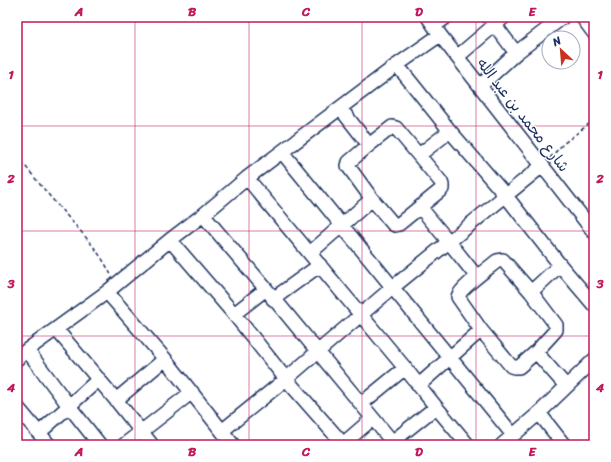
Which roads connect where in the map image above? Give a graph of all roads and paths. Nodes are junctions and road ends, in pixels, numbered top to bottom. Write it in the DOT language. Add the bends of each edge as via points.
graph roads {
  1 [pos="446,17"];
  2 [pos="563,17"];
  3 [pos="582,17"];
  4 [pos="496,20"];
  5 [pos="549,21"];
  6 [pos="434,26"];
  7 [pos="594,33"];
  8 [pos="516,53"];
  9 [pos="457,57"];
  10 [pos="397,65"];
  11 [pos="480,86"];
  12 [pos="340,108"];
  13 [pos="594,120"];
  14 [pos="450,131"];
  15 [pos="368,144"];
  16 [pos="282,152"];
  17 [pos="419,155"];
  18 [pos="17,156"];
  19 [pos="542,166"];
  20 [pos="248,178"];
  21 [pos="506,196"];
  22 [pos="372,199"];
  23 [pos="420,208"];
  24 [pos="203,215"];
  25 [pos="341,225"];
  26 [pos="594,232"];
  27 [pos="170,240"];
  28 [pos="449,242"];
  29 [pos="310,253"];
  30 [pos="320,265"];
  31 [pos="560,265"];
  32 [pos="477,277"];
  33 [pos="392,288"];
  34 [pos="111,289"];
  35 [pos="531,292"];
  36 [pos="270,294"];
  37 [pos="594,305"];
  38 [pos="234,314"];
  39 [pos="361,315"];
  40 [pos="56,329"];
  41 [pos="481,330"];
  42 [pos="27,350"];
  43 [pos="317,351"];
  44 [pos="536,352"];
  45 [pos="449,358"];
  46 [pos="17,359"];
  47 [pos="165,359"];
  48 [pos="594,360"];
  49 [pos="405,368"];
  50 [pos="99,379"];
  51 [pos="286,379"];
  52 [pos="418,385"];
  53 [pos="566,386"];
  54 [pos="192,392"];
  55 [pos="116,400"];
  56 [pos="361,404"];
  57 [pos="70,406"];
  58 [pos="436,407"];
  59 [pos="19,412"];
  60 [pos="539,413"];
  61 [pos="372,418"];
  62 [pos="141,431"];
  63 [pos="222,431"];
  64 [pos="39,433"];
  65 [pos="513,435"];
  66 [pos="393,443"];
  67 [pos="344,444"];
  68 [pos="49,445"];
  69 [pos="100,445"];
  70 [pos="124,445"];
  71 [pos="152,445"];
  72 [pos="233,445"];
  73 [pos="468,445"];
  74 [pos="502,445"];
  75 [pos="564,445"];
  1 -- 6 [label="street"];
  2 -- 5 [label="street"];
  3 -- 7 [label="street"];
  4 -- 8 [label="street"];
  4 -- 9 [label="street"];
  5 -- 8 [label="street"];
  6 -- 9 [label="street, شارع محمد بن عبد الله"];
  6 -- 10 [label="street"];
  8 -- 11 [label="street"];
  9 -- 11 [label="street, شارع محمد بن عبد الله"];
  10 -- 12 [label="street"];
  10 -- 14 [label="street"];
  11 -- 19 [label="street, شارع محمد بن عبد الله"];
  12 -- 15 [label="street"];
  12 -- 16 [label="street"];
  13 -- 19 [label="path" via="563,144"];
  14 -- 17 [label="street"];
  14 -- 21 [label="street"];
  15 -- 17 [label="street" via="394,127"];
  15 -- 22 [label="street" via="348,166"];
  16 -- 20 [label="street"];
  16 -- 25 [label="street"];
  17 -- 23 [label="street" via="443,187"];
  18 -- 34 [label="path" via="96,249 109,269"];
  19 -- 21 [label="street"];
  19 -- 26 [label="street, شارع محمد بن عبد الله"];
  20 -- 24 [label="street"];
  20 -- 29 [label="street"];
  21 -- 28 [label="street"];
  21 -- 31 [label="street"];
  22 -- 23 [label="street" via="395,225"];
  22 -- 25 [label="street"];
  23 -- 28 [label="street"];
  24 -- 27 [label="street"];
  24 -- 36 [label="street"];
  25 -- 29 [label="street"];
  25 -- 33 [label="street"];
  27 -- 34 [label="street"];
  27 -- 38 [label="street"];
  28 -- 32 [label="street"];
  28 -- 33 [label="street"];
  29 -- 30 [label="street"];
  30 -- 36 [label="street"];
  30 -- 39 [label="street"];
  31 -- 35 [label="street"];
  31 -- 37 [label="street"];
  32 -- 35 [label="street" via="498,261 504,260"];
  32 -- 41 [label="street" via="458,297"];
  33 -- 39 [label="street"];
  33 -- 45 [label="street"];
  34 -- 40 [label="street"];
  34 -- 47 [label="street"];
  35 -- 44 [label="street" via="556,325 556,330"];
  36 -- 38 [label="street"];
  36 -- 43 [label="street"];
  38 -- 51 [label="street"];
  39 -- 43 [label="street"];
  39 -- 49 [label="street"];
  40 -- 42 [label="street"];
  40 -- 50 [label="street"];
  41 -- 44 [label="street" via="514,368 519,367"];
  41 -- 45 [label="street"];
  42 -- 46 [label="street"];
  42 -- 57 [label="street"];
  43 -- 51 [label="street"];
  43 -- 56 [label="street"];
  44 -- 53 [label="street"];
  45 -- 52 [label="street"];
  45 -- 65 [label="street"];
  47 -- 54 [label="street"];
  47 -- 55 [label="street"];
  48 -- 53 [label="street"];
  49 -- 52 [label="street"];
  49 -- 56 [label="street"];
  50 -- 55 [label="street"];
  50 -- 57 [label="street"];
  51 -- 63 [label="street"];
  51 -- 67 [label="street"];
  52 -- 58 [label="street"];
  53 -- 60 [label="street"];
  54 -- 62 [label="street"];
  54 -- 63 [label="street"];
  55 -- 62 [label="street"];
  56 -- 61 [label="street"];
  57 -- 64 [label="street"];
  57 -- 69 [label="street"];
  58 -- 66 [label="street"];
  58 -- 73 [label="street"];
  59 -- 64 [label="street"];
  60 -- 65 [label="street"];
  60 -- 75 [label="street"];
  61 -- 66 [label="street"];
  61 -- 67 [label="street"];
  62 -- 70 [label="street"];
  62 -- 71 [label="street"];
  63 -- 72 [label="street"];
  64 -- 68 [label="street"];
  65 -- 74 [label="street"];
}
